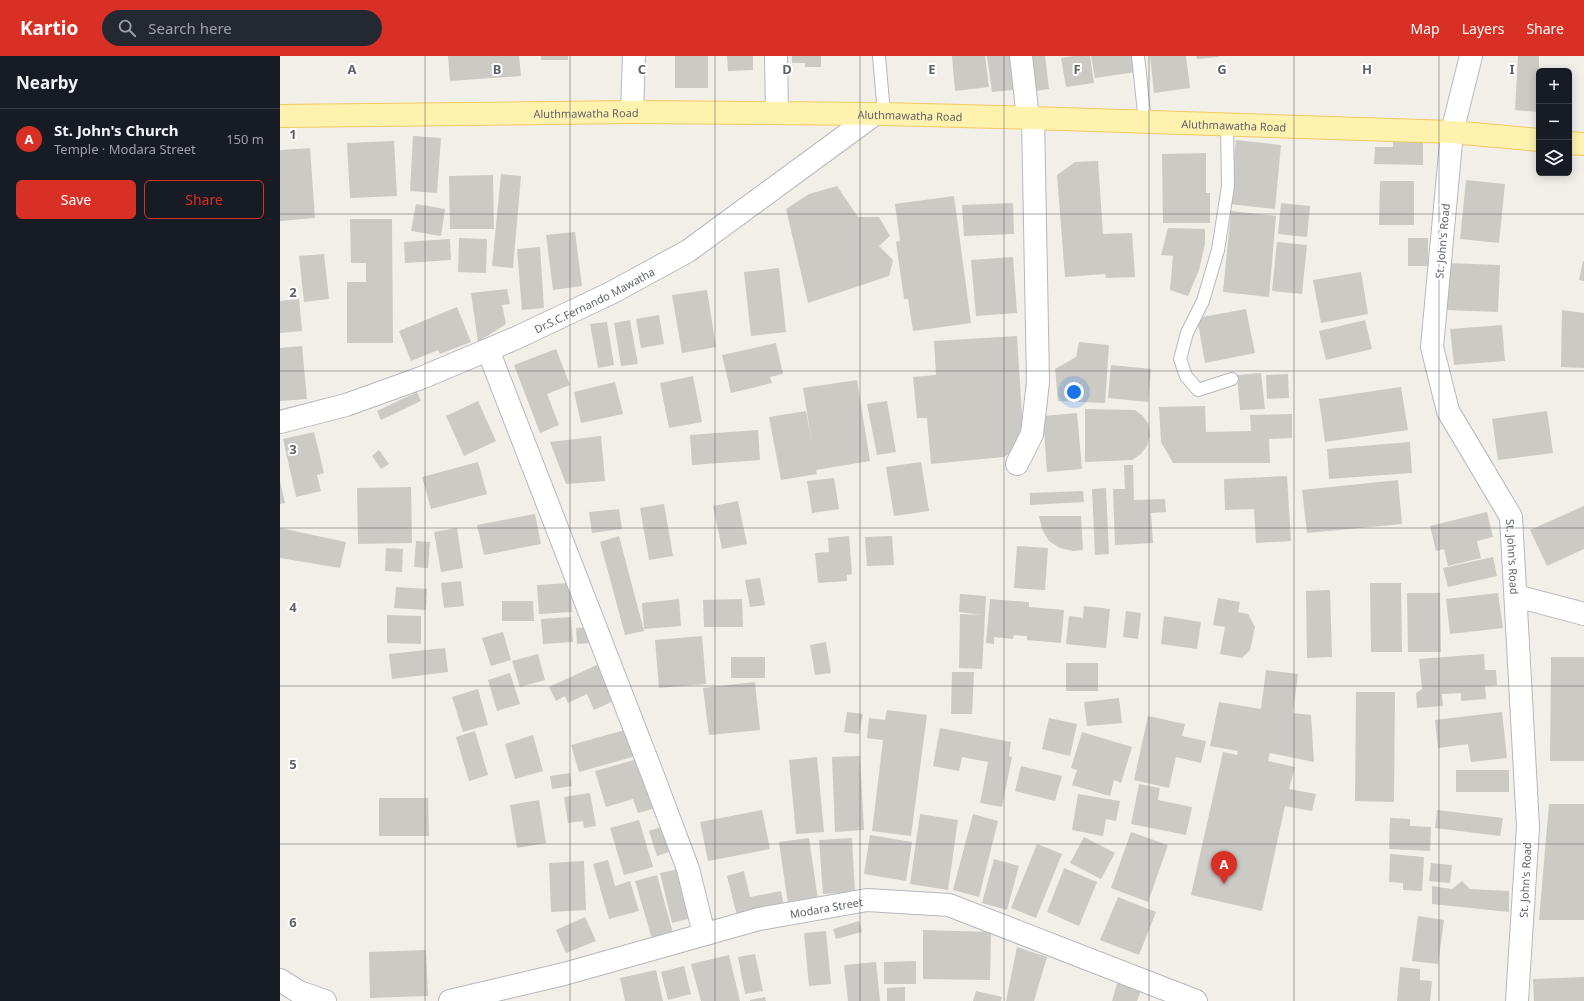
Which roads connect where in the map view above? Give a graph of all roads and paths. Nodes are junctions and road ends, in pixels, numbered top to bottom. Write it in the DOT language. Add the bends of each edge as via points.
graph roads {
  1 [pos="634,56"];
  2 [pos="776,56"];
  3 [pos="879,56"];
  4 [pos="1021,56"];
  5 [pos="1138,56"];
  6 [pos="1471,56"];
  7 [pos="632,112"];
  8 [pos="777,113"];
  9 [pos="880,114"];
  10 [pos="280,116"];
  11 [pos="1030,118"];
  12 [pos="1144,122"];
  13 [pos="1227,125"];
  14 [pos="1452,132"];
  15 [pos="1536,140"];
  16 [pos="1572,143"];
  17 [pos="1584,144"];
  18 [pos="488,350"];
  19 [pos="1232,379"];
  20 [pos="280,422"];
  21 [pos="1018,464"];
  22 [pos="1516,596"];
  23 [pos="1584,614"];
  24 [pos="704,934"];
  25 [pos="280,980"];
  26 [pos="325,1001"];
  27 [pos="450,1001"];
  28 [pos="1196,1001"];
  29 [pos="1517,1001"];
  1 -- 7 [label="street"];
  2 -- 8 [label="street"];
  3 -- 9 [label="lane"];
  4 -- 11 [label="street"];
  5 -- 12 [label="lane"];
  6 -- 14 [label="street, St. John's Road"];
  7 -- 8 [label="main road, Aluthmawatha Road"];
  7 -- 10 [label="main road, Aluthmawatha Road"];
  8 -- 9 [label="main road, Aluthmawatha Road"];
  9 -- 11 [label="main road, Aluthmawatha Road"];
  9 -- 18 [label="street, Dr.S.C.Fernando Mawatha" via="688,252 611,292"];
  11 -- 12 [label="main road, Aluthmawatha Road"];
  11 -- 21 [label="street" via="1038,382 1032,434"];
  12 -- 13 [label="main road, Aluthmawatha Road"];
  13 -- 14 [label="main road, Aluthmawatha Road"];
  13 -- 19 [label="lane" via="1228,186 1218,250 1203,301 1187,333 1180,359 1186,376 1198,390"];
  14 -- 15 [label="main road, Aluthmawatha Road"];
  14 -- 22 [label="street, St. John's Road" via="1432,347 1448,411 1511,517"];
  16 -- 17 [label="main road"];
  18 -- 20 [label="street, Dr.S.C.Fernando Mawatha" via="422,378 346,405"];
  18 -- 24 [label="street" via="688,869"];
  22 -- 23 [label="street"];
  22 -- 29 [label="street, St. John's Road" via="1528,827"];
  24 -- 27 [label="street, Modara Street" via="564,974"];
  24 -- 28 [label="street, Modara Street" via="759,919 867,900 949,905"];
  25 -- 26 [label="street" via="299,992"];
}
